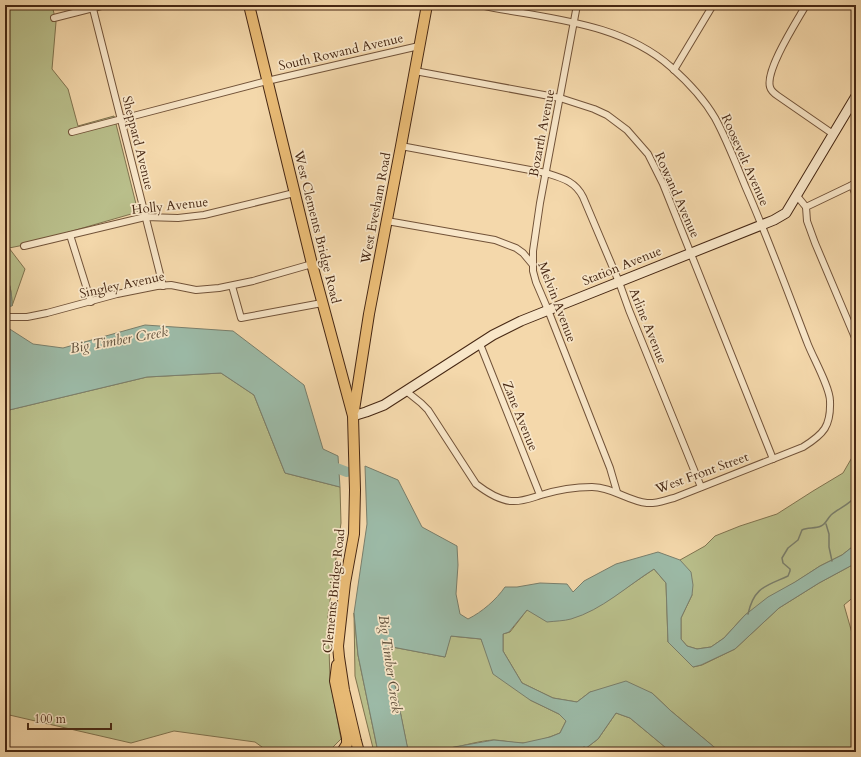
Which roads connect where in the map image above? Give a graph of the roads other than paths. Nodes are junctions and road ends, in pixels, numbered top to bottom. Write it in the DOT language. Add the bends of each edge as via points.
graph roads {
  1 [pos="105,5"];
  2 [pos="249,5"];
  3 [pos="426,5"];
  4 [pos="480,5"];
  5 [pos="577,5"];
  6 [pos="713,5"];
  7 [pos="806,5"];
  8 [pos="92,6"];
  9 [pos="54,18"];
  10 [pos="573,23"];
  11 [pos="419,46"];
  12 [pos="415,70"];
  13 [pos="674,70"];
  14 [pos="268,81"];
  15 [pos="856,96"];
  16 [pos="560,98"];
  17 [pos="120,120"];
  18 [pos="72,132"];
  19 [pos="833,134"];
  20 [pos="401,146"];
  21 [pos="546,173"];
  22 [pos="856,179"];
  23 [pos="852,185"];
  24 [pos="294,193"];
  25 [pos="797,196"];
  26 [pos="856,196"];
  27 [pos="806,207"];
  28 [pos="145,218"];
  29 [pos="387,220"];
  30 [pos="762,225"];
  31 [pos="70,235"];
  32 [pos="24,246"];
  33 [pos="690,254"];
  34 [pos="312,264"];
  35 [pos="533,265"];
  36 [pos="619,282"];
  37 [pos="163,286"];
  38 [pos="232,286"];
  39 [pos="91,302"];
  40 [pos="322,302"];
  41 [pos="548,310"];
  42 [pos="5,317"];
  43 [pos="854,330"];
  44 [pos="856,340"];
  45 [pos="480,344"];
  46 [pos="360,370"];
  47 [pos="343,378"];
  48 [pos="406,391"];
  49 [pos="353,416"];
  50 [pos="828,419"];
  51 [pos="353,455"];
  52 [pos="773,459"];
  53 [pos="701,487"];
  54 [pos="617,492"];
  55 [pos="540,495"];
  56 [pos="339,657"];
  57 [pos="342,752"];
  58 [pos="359,752"];
  1 -- 8 [label="street"];
  2 -- 14 [label="main road, West Clements Bridge Road"];
  3 -- 11 [label="main road, West Evesham Road"];
  4 -- 10 [label="street, Roosevelt Avenue"];
  5 -- 10 [label="street, Bozarth Avenue"];
  6 -- 13 [label="street"];
  7 -- 19 [label="street" via="772,68 770,86 778,96"];
  8 -- 9 [label="street"];
  8 -- 17 [label="street, Sheppard Avenue"];
  10 -- 13 [label="street, Roosevelt Avenue" via="602,30 627,40 642,47"];
  10 -- 16 [label="street, Bozarth Avenue"];
  11 -- 12 [label="main road, West Evesham Road"];
  11 -- 14 [label="street, South Rowand Avenue"];
  12 -- 16 [label="street, Rowand Avenue"];
  12 -- 20 [label="main road, West Evesham Road"];
  13 -- 30 [label="street, Roosevelt Avenue" via="693,89 714,117 726,139"];
  14 -- 17 [label="street, South Rowand Avenue"];
  14 -- 24 [label="main road, West Clements Bridge Road"];
  15 -- 19 [label="street, Station Avenue"];
  16 -- 21 [label="street, Bozarth Avenue"];
  16 -- 33 [label="street, Rowand Avenue" via="577,102 607,115 641,145 660,178"];
  17 -- 18 [label="street, South Rowand Avenue"];
  17 -- 28 [label="street, Sheppard Avenue"];
  19 -- 25 [label="street, Station Avenue"];
  20 -- 21 [label="street, Arline Avenue"];
  20 -- 29 [label="main road, West Evesham Road"];
  21 -- 35 [label="street, Bozarth Avenue"];
  21 -- 36 [label="street, Arline Avenue" via="562,178 580,191"];
  22 -- 23 [label="street"];
  23 -- 26 [label="street"];
  23 -- 27 [label="street"];
  24 -- 28 [label="street, Holly Avenue" via="204,215"];
  24 -- 34 [label="main road, West Clements Bridge Road"];
  25 -- 27 [label="street"];
  25 -- 30 [label="street, Station Avenue" via="786,213"];
  27 -- 43 [label="street" via="807,220 815,243"];
  28 -- 31 [label="street, Holly Avenue"];
  28 -- 37 [label="street, Sheppard Avenue"];
  29 -- 35 [label="street, Melvin Avenue" via="506,243 524,253"];
  29 -- 46 [label="main road, West Evesham Road" via="368,314"];
  30 -- 33 [label="street, Station Avenue"];
  30 -- 50 [label="street, Roosevelt Avenue" via="827,389 830,398"];
  31 -- 32 [label="street, Holly Avenue"];
  31 -- 39 [label="street"];
  33 -- 36 [label="street, Station Avenue"];
  33 -- 52 [label="street, Rowand Avenue"];
  34 -- 38 [label="street, Singley Avenue"];
  34 -- 40 [label="main road, West Clements Bridge Road"];
  35 -- 41 [label="street, Melvin Avenue" via="536,282"];
  36 -- 41 [label="street, Station Avenue"];
  36 -- 53 [label="street, Arline Avenue"];
  37 -- 38 [label="street, Singley Avenue" via="196,290"];
  37 -- 39 [label="street, Singley Avenue" via="117,294"];
  38 -- 40 [label="street" via="241,318"];
  39 -- 42 [label="street, Singley Avenue" via="27,317"];
  40 -- 47 [label="main road, West Clements Bridge Road"];
  41 -- 45 [label="street, Station Avenue" via="521,321"];
  41 -- 54 [label="street, Melvin Avenue"];
  43 -- 44 [label="street"];
  45 -- 48 [label="street, Station Avenue"];
  45 -- 55 [label="street, Zane Avenue"];
  46 -- 47 [label="main road" via="352,380 346,381"];
  46 -- 49 [label="main road, West Evesham Road"];
  47 -- 49 [label="main road, West Clements Bridge Road"];
  48 -- 49 [label="street, Station Avenue" via="384,405"];
  48 -- 55 [label="street, West Front Street" via="428,410 476,484 482,489 509,501"];
  49 -- 51 [label="main road, West Clements Bridge Road"];
  50 -- 52 [label="street, West Front Street" via="822,434 816,439"];
  51 -- 56 [label="main road, Clements Bridge Road" via="354,534 345,583"];
  52 -- 53 [label="street, West Front Street"];
  53 -- 54 [label="street, West Front Street" via="659,502 648,503"];
  54 -- 55 [label="street, West Front Street" via="593,487"];
  56 -- 57 [label="main road" via="335,681 347,738 347,744"];
  56 -- 58 [label="main road, Clements Bridge Road"];
}
